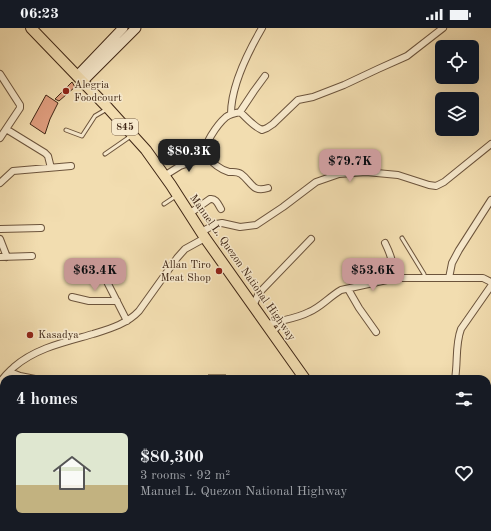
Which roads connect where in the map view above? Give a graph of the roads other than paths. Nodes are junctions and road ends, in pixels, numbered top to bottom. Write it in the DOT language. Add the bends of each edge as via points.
graph roads {
  1 [pos="31,28"];
  2 [pos="123,28"];
  3 [pos="136,28"];
  4 [pos="262,28"];
  5 [pos="443,28"];
  6 [pos="0,74"];
  7 [pos="265,76"];
  8 [pos="80,79"];
  9 [pos="108,108"];
  10 [pos="240,112"];
  11 [pos="232,114"];
  12 [pos="6,129"];
  13 [pos="66,130"];
  14 [pos="132,135"];
  15 [pos="0,138"];
  16 [pos="491,144"];
  17 [pos="105,154"];
  18 [pos="207,156"];
  19 [pos="70,166"];
  20 [pos="51,168"];
  21 [pos="164,176"];
  22 [pos="0,183"];
  23 [pos="268,188"];
  24 [pos="177,195"];
  25 [pos="491,200"];
  26 [pos="164,204"];
  27 [pos="221,209"];
  28 [pos="189,214"];
  29 [pos="41,228"];
  30 [pos="0,229"];
  31 [pos="202,235"];
  32 [pos="402,238"];
  33 [pos="0,239"];
  34 [pos="311,240"];
  35 [pos="385,243"];
  36 [pos="32,256"];
  37 [pos="3,257"];
  38 [pos="103,274"];
  39 [pos="396,278"];
  40 [pos="449,278"];
  41 [pos="425,279"];
  42 [pos="491,282"];
  43 [pos="491,286"];
  44 [pos="348,289"];
  45 [pos="72,297"];
  46 [pos="118,301"];
  47 [pos="253,306"];
  48 [pos="282,320"];
  49 [pos="127,322"];
  50 [pos="269,329"];
  51 [pos="376,332"];
  52 [pos="10,372"];
  53 [pos="7,375"];
  54 [pos="18,375"];
  55 [pos="302,375"];
  56 [pos="456,375"];
  1 -- 8 [label="main road, Manuel L. Quezon National Highway / 845"];
  2 -- 8 [label="street"];
  3 -- 8 [label="street"];
  4 -- 11 [label="street" via="236,86"];
  5 -- 10 [label="street" via="407,56 344,85 298,100 267,128 262,130 256,127"];
  6 -- 12 [label="street" via="20,105"];
  7 -- 10 [label="street"];
  8 -- 9 [label="main road, Manuel L. Quezon National Highway / 845"];
  9 -- 13 [label="lane" via="95,116 82,136"];
  9 -- 14 [label="main road, Manuel L. Quezon National Highway / 845"];
  10 -- 11 [label="street"];
  11 -- 18 [label="street" via="219,124 208,140 205,154"];
  12 -- 15 [label="street"];
  12 -- 20 [label="street" via="45,153"];
  14 -- 17 [label="lane"];
  14 -- 21 [label="main road, Manuel L. Quezon National Highway / 845"];
  16 -- 31 [label="street" via="436,186 398,175 366,172 339,174 316,182 256,225 240,227 222,222"];
  18 -- 21 [label="street" via="180,166"];
  18 -- 23 [label="street" via="223,170 242,174 258,190"];
  19 -- 20 [label="street"];
  20 -- 22 [label="street" via="14,171"];
  21 -- 24 [label="main road, Manuel L. Quezon National Highway / 845"];
  24 -- 26 [label="lane"];
  24 -- 28 [label="main road, Manuel L. Quezon National Highway / 845"];
  25 -- 40 [label="street" via="452,263"];
  27 -- 28 [label="street" via="215,200 210,199"];
  28 -- 31 [label="main road, Manuel L. Quezon National Highway / 845"];
  29 -- 30 [label="street"];
  31 -- 47 [label="main road, Manuel L. Quezon National Highway / 845"];
  31 -- 49 [label="street" via="177,258 139,311"];
  32 -- 41 [label="lane"];
  33 -- 37 [label="street"];
  34 -- 47 [label="street" via="259,293"];
  35 -- 39 [label="street"];
  36 -- 37 [label="street"];
  38 -- 46 [label="street"];
  39 -- 41 [label="street"];
  39 -- 44 [label="street"];
  40 -- 41 [label="street"];
  40 -- 42 [label="street" via="483,278"];
  43 -- 56 [label="street" via="461,329 456,349"];
  44 -- 48 [label="street" via="334,294 311,312"];
  44 -- 51 [label="street"];
  45 -- 46 [label="street" via="89,301"];
  46 -- 49 [label="street"];
  47 -- 50 [label="main road, Manuel L. Quezon National Highway / 845"];
  48 -- 50 [label="street"];
  48 -- 50 [label="lane" via="283,324"];
  49 -- 52 [label="street" via="35,352"];
  50 -- 55 [label="main road, Manuel L. Quezon National Highway / 845"];
  52 -- 53 [label="street"];
  52 -- 54 [label="street"];
}
